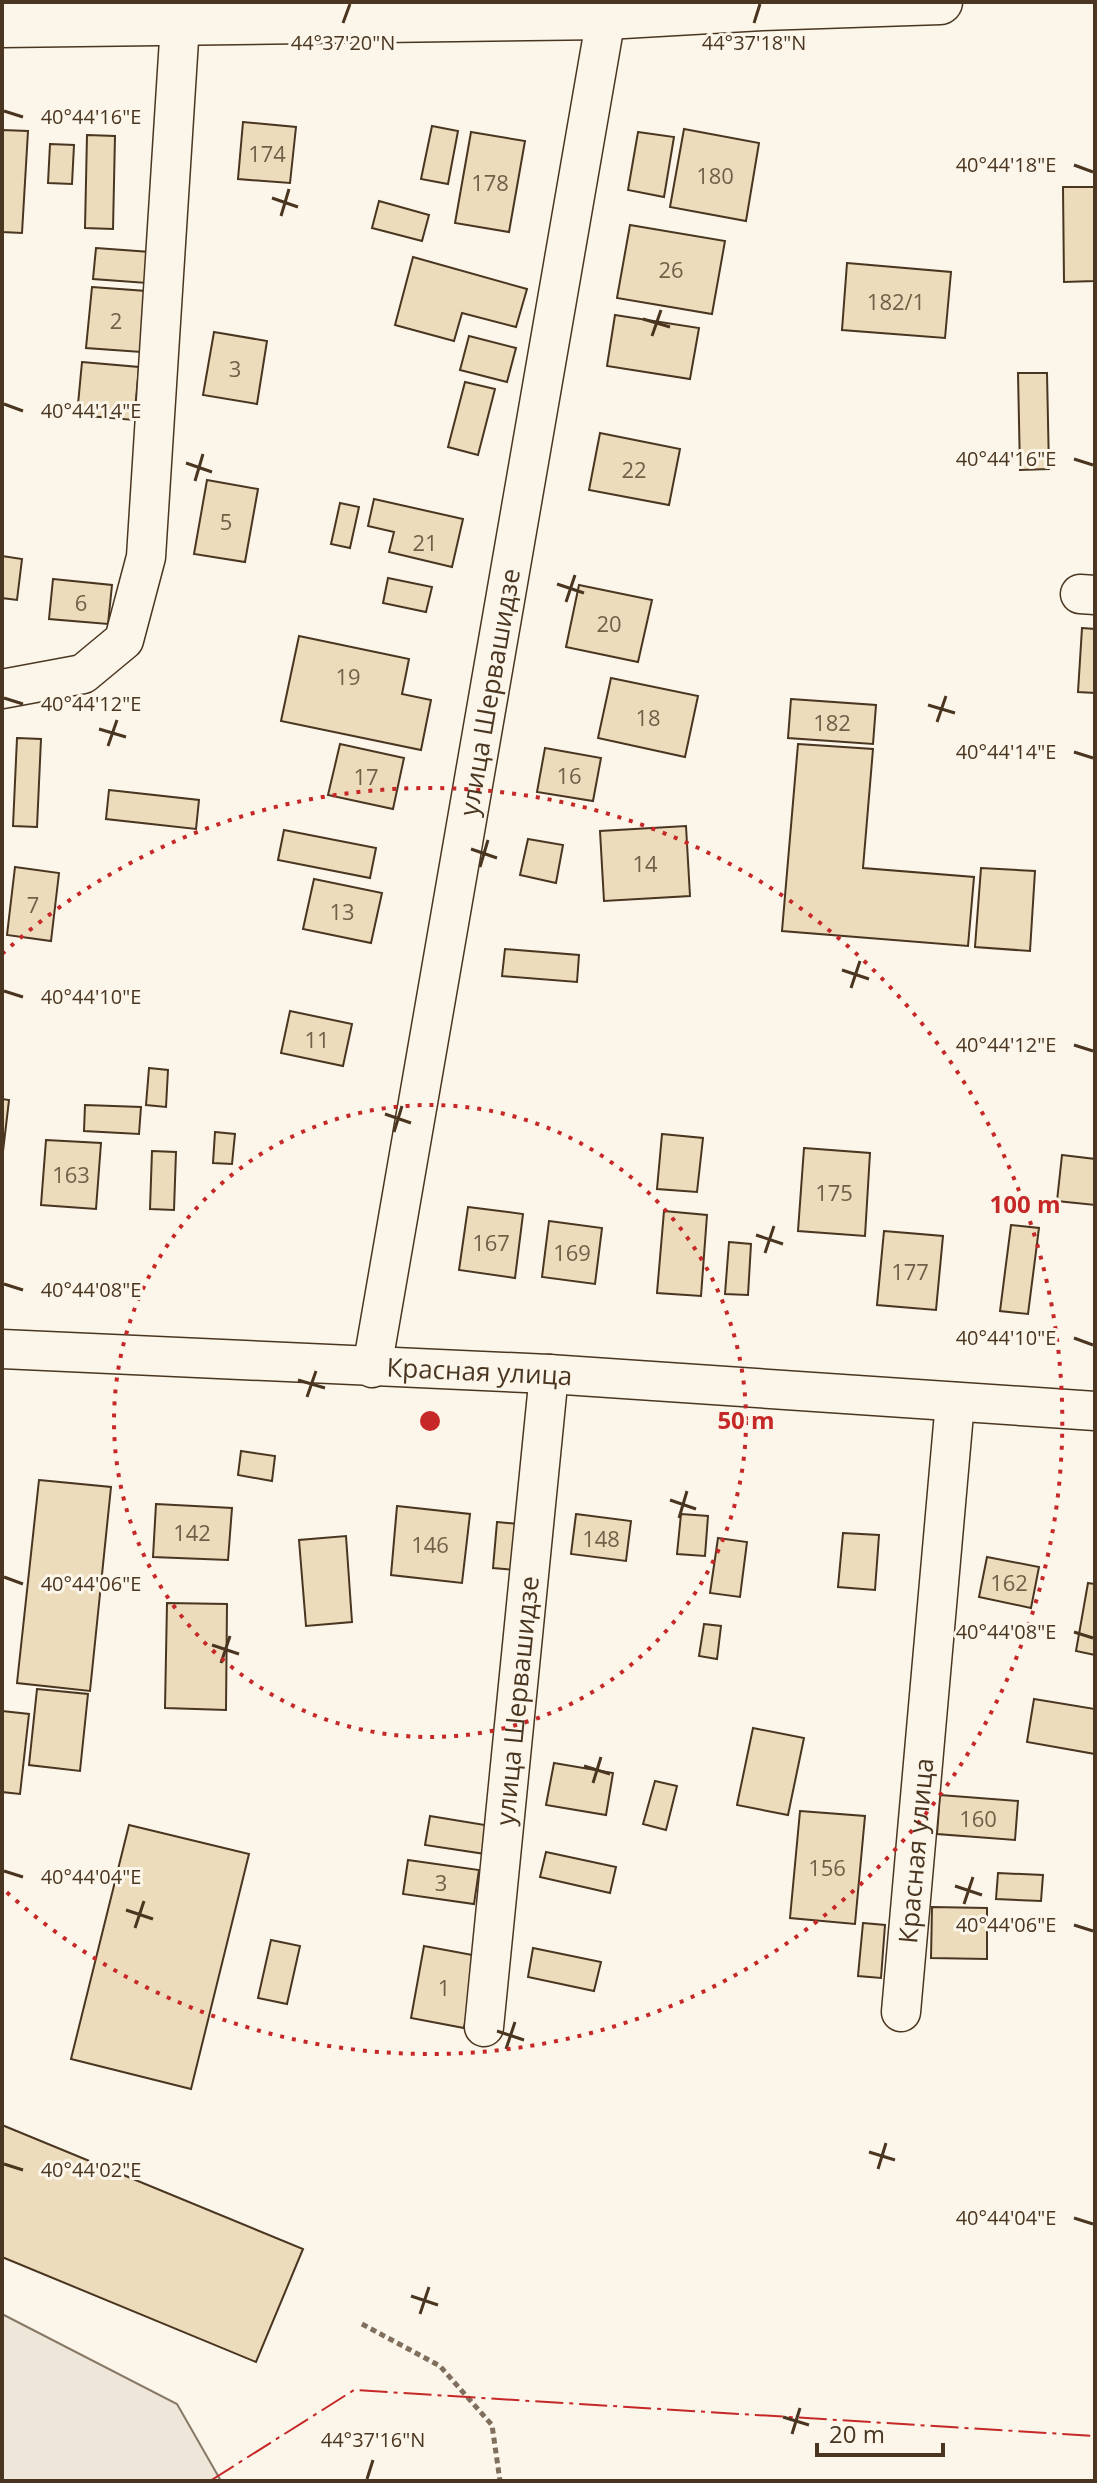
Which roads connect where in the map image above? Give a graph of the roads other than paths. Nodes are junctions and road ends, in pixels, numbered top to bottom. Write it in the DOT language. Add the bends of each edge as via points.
graph roads {
  1 [pos="940,2"];
  2 [pos="762,5"];
  3 [pos="606,17"];
  4 [pos="180,24"];
  5 [pos="2,25"];
  6 [pos="2,689"];
  7 [pos="2,1349"];
  8 [pos="372,1368"];
  9 [pos="549,1374"];
  10 [pos="955,1402"];
  11 [pos="1095,1411"];
  12 [pos="901,2012"];
  13 [pos="484,2027"];
  1 -- 2 [label="street"];
  2 -- 3 [label="street"];
  3 -- 4 [label="street"];
  3 -- 8 [label="street, улица Шервашидзе"];
  4 -- 5 [label="street"];
  4 -- 6 [label="street" via="146,557 124,640 83,674"];
  7 -- 8 [label="street, Красная улица"];
  8 -- 9 [label="street, Красная улица"];
  9 -- 10 [label="street, Красная улица"];
  9 -- 13 [label="street, улица Шервашидзе"];
  10 -- 11 [label="street, Красная улица"];
  10 -- 12 [label="street, Красная улица"];
}
